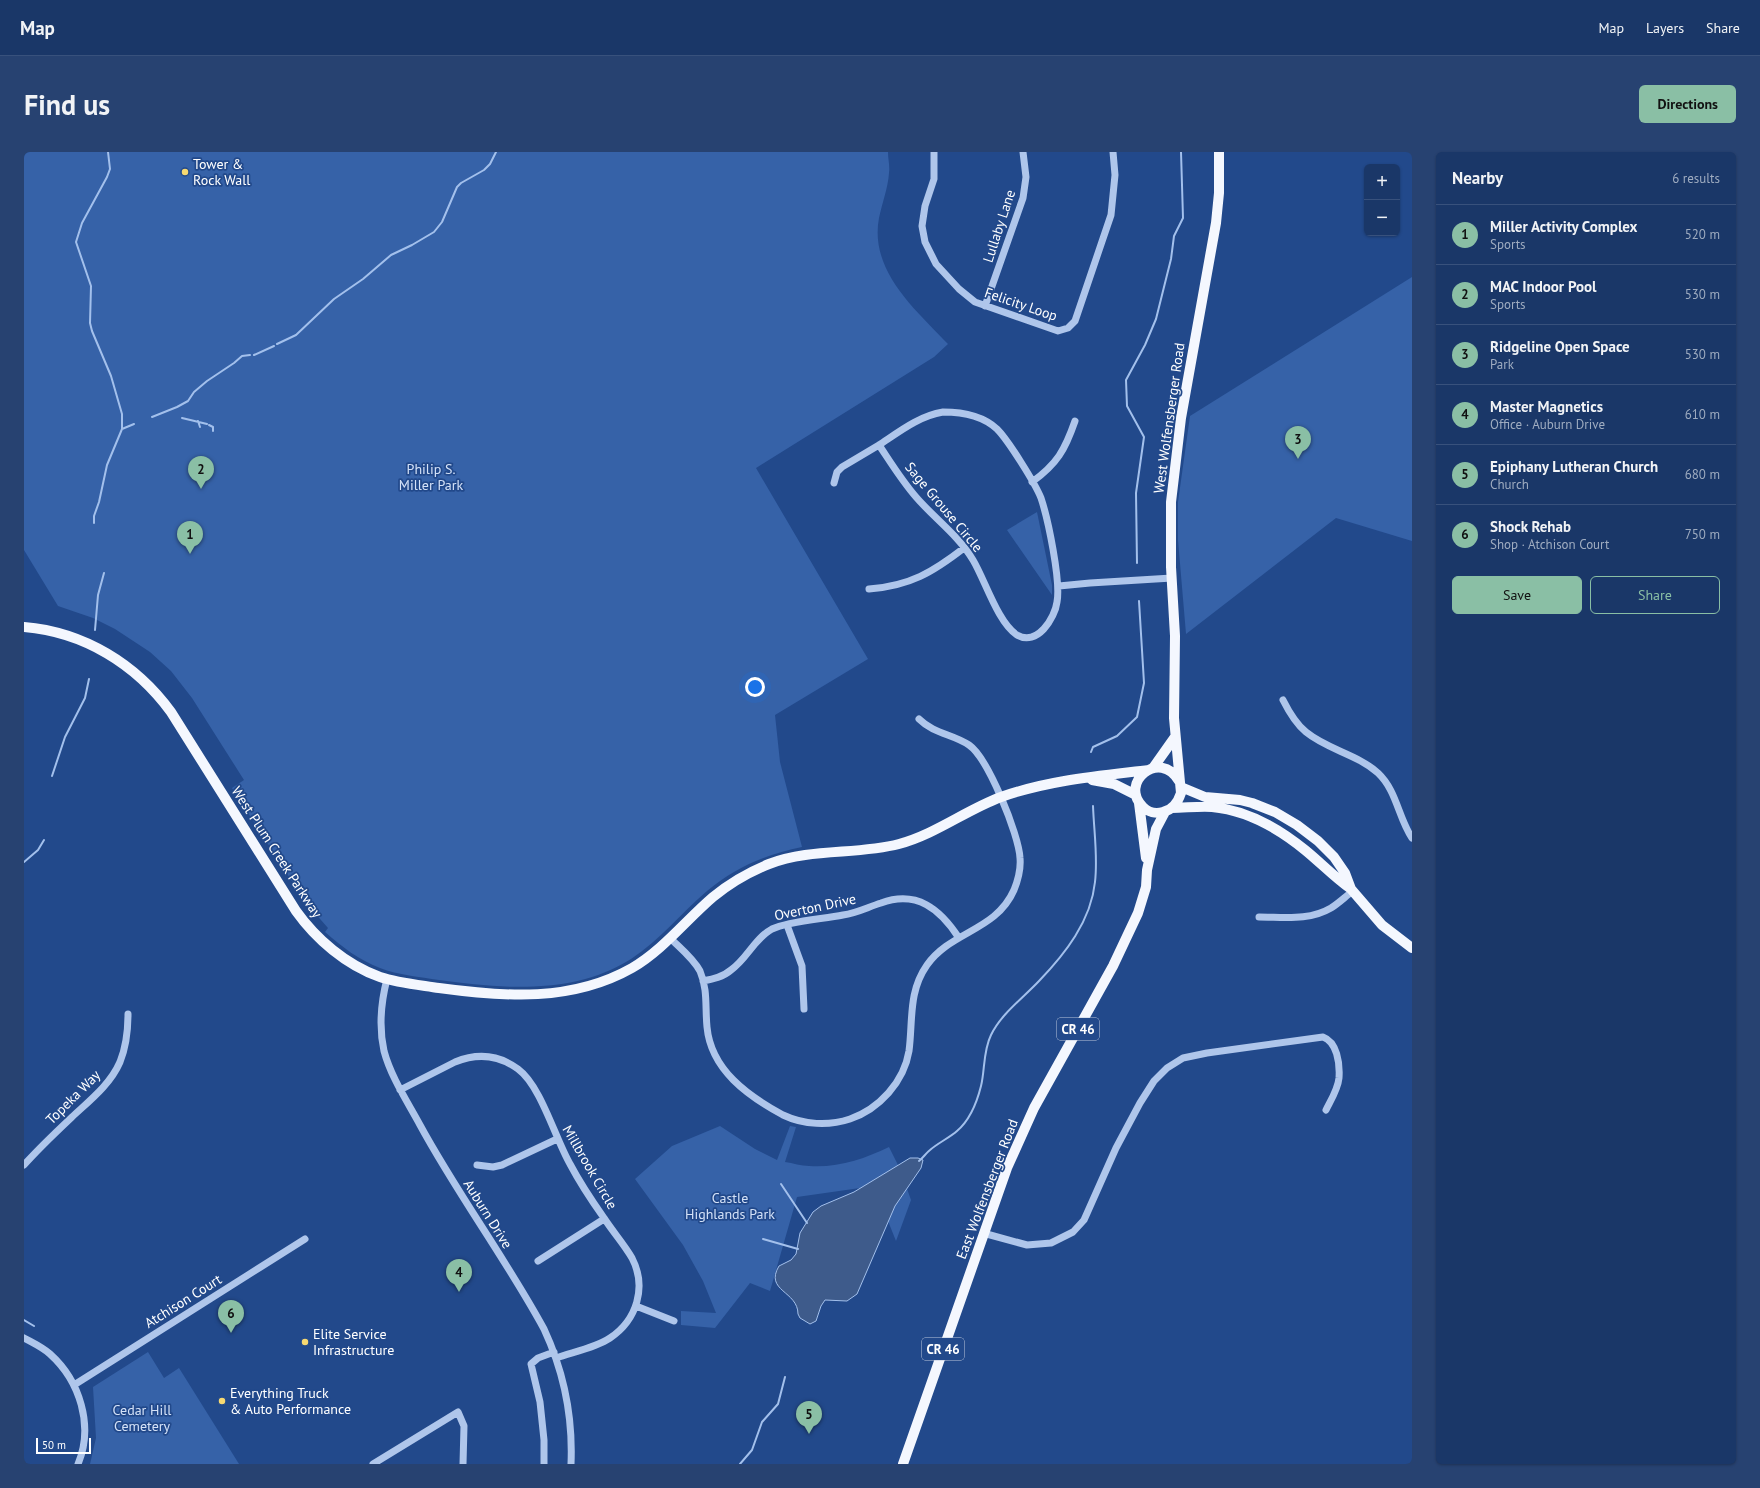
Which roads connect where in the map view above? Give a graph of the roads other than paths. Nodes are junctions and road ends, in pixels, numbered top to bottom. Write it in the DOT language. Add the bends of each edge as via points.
graph roads {
  1 [pos="934,152"];
  2 [pos="1023,152"];
  3 [pos="1113,152"];
  4 [pos="1220,152"];
  5 [pos="985,306"];
  6 [pos="1075,421"];
  7 [pos="879,445"];
  8 [pos="1032,482"];
  9 [pos="834,483"];
  10 [pos="964,548"];
  11 [pos="1172,578"];
  12 [pos="1058,586"];
  13 [pos="869,589"];
  14 [pos="24,627"];
  15 [pos="1283,700"];
  16 [pos="919,719"];
  17 [pos="1175,737"];
  18 [pos="1151,769"];
  19 [pos="1080,778"];
  20 [pos="1180,784"];
  21 [pos="1000,798"];
  22 [pos="1138,799"];
  23 [pos="1169,810"];
  24 [pos="1412,838"];
  25 [pos="1147,870"];
  26 [pos="1352,890"];
  27 [pos="1259,917"];
  28 [pos="787,925"];
  29 [pos="670,938"];
  30 [pos="959,938"];
  31 [pos="1412,948"];
  32 [pos="387,979"];
  33 [pos="703,981"];
  34 [pos="804,1009"];
  35 [pos="128,1014"];
  36 [pos="400,1090"];
  37 [pos="1326,1110"];
  38 [pos="557,1139"];
  39 [pos="24,1165"];
  40 [pos="477,1165"];
  41 [pos="604,1219"];
  42 [pos="983,1233"];
  43 [pos="305,1239"];
  44 [pos="538,1261"];
  45 [pos="636,1306"];
  46 [pos="674,1321"];
  47 [pos="24,1338"];
  48 [pos="555,1355"];
  49 [pos="74,1384"];
  50 [pos="78,1464"];
  51 [pos="373,1464"];
  52 [pos="463,1464"];
  53 [pos="544,1464"];
  54 [pos="571,1464"];
  55 [pos="903,1464"];
  1 -- 5 [label="street, Felicity Loop" via="934,179 923,215 925,242 936,264 945,274 968,298"];
  2 -- 5 [label="street, Lullaby Lane" via="1026,177 1023,198"];
  3 -- 5 [label="street, Felicity Loop" via="1115,175 1111,215 1072,325 1064,331 1058,331"];
  4 -- 11 [label="main road, West Wolfensberger Road" via="1216,223 1181,418 1171,502"];
  6 -- 8 [label="street" via="1067,444 1058,458 1048,470"];
  7 -- 8 [label="street, Sage Grouse Circle" via="931,414 957,412 984,420 996,428"];
  7 -- 9 [label="street" via="842,467 837,472"];
  7 -- 10 [label="street, Sage Grouse Circle" via="908,487"];
  8 -- 12 [label="street, Sage Grouse Circle" via="1043,507"];
  10 -- 12 [label="street, Sage Grouse Circle" via="1000,615 1021,637 1027,638 1040,633 1051,619 1058,601"];
  10 -- 13 [label="street" via="930,572 915,579 884,588"];
  11 -- 12 [label="street"];
  11 -- 17 [label="main road, West Wolfensberger Road" via="1175,624"];
  14 -- 32 [label="main road, West Plum Creek Parkway" via="58,633 83,642 113,657 143,680 171,712 302,920 341,956 363,970"];
  15 -- 24 [label="street" via="1305,732 1369,766 1386,782"];
  16 -- 21 [label="street" via="934,730 973,747 988,768"];
  17 -- 18 [label="main road"];
  17 -- 20 [label="main road, West Wolfensberger Road"];
  18 -- 19 [label="main road, West Plum Creek Parkway"];
  18 -- 20 [label="main road" via="1168,770"];
  18 -- 22 [label="main road" via="1144,772 1138,780"];
  19 -- 21 [label="main road, West Plum Creek Parkway"];
  19 -- 22 [label="main road, West Plum Creek Parkway" via="1114,784"];
  20 -- 23 [label="main road" via="1179,799"];
  20 -- 26 [label="main road" via="1204,797 1252,803 1286,818 1308,832 1327,850 1344,873"];
  21 -- 29 [label="main road, West Plum Creek Parkway" via="926,835 897,844 881,848 800,856 756,869 721,890"];
  21 -- 30 [label="street" via="1017,841 1020,858 1018,878 1000,912 984,925"];
  22 -- 23 [label="main road" via="1144,808 1151,812"];
  22 -- 25 [label="main road, East Wolfensberger Road"];
  23 -- 25 [label="main road, East Wolfensberger Road" via="1156,829"];
  23 -- 26 [label="main road" via="1210,807 1247,815 1295,842"];
  25 -- 42 [label="main road, East Wolfensberger Road / CR 46" via="1146,887 1138,913 1113,966 1034,1108 1007,1168"];
  26 -- 27 [label="street" via="1331,908 1314,916"];
  26 -- 31 [label="main road" via="1382,925"];
  28 -- 30 [label="street, Overton Drive" via="856,913 887,901 911,899 937,911"];
  28 -- 33 [label="street, Overton Drive" via="771,930 759,939 731,971 721,977"];
  28 -- 34 [label="street" via="802,966"];
  29 -- 32 [label="main road, West Plum Creek Parkway" via="621,974 587,987 553,994 501,995"];
  29 -- 33 [label="street" via="697,966"];
  30 -- 33 [label="street" via="932,959 921,974 912,1000 909,1051 899,1078 888,1094 869,1110 836,1122 818,1124 792,1118 741,1088 729,1077 716,1060 709,1039"];
  32 -- 36 [label="street, Auburn Drive" via="381,1016 382,1039 388,1064"];
  35 -- 39 [label="street, Topeka Way" via="123,1052 110,1078"];
  36 -- 38 [label="street, Millbrook Circle" via="464,1058 496,1058 512,1065 526,1076"];
  36 -- 48 [label="street, Auburn Drive" via="443,1167 538,1317"];
  37 -- 42 [label="street" via="1339,1078 1333,1044 1330,1039 1323,1036 1183,1058 1167,1068 1154,1081 1116,1148 1084,1220 1073,1232 1051,1243 1027,1245"];
  38 -- 40 [label="street" via="502,1165"];
  38 -- 41 [label="street, Millbrook Circle"];
  41 -- 44 [label="street"];
  41 -- 45 [label="street, Millbrook Circle" via="635,1265 639,1289"];
  42 -- 55 [label="main road, East Wolfensberger Road / CR 46"];
  43 -- 49 [label="street, Atchison Court"];
  45 -- 46 [label="street"];
  45 -- 48 [label="street, Millbrook Circle" via="628,1322 608,1339"];
  47 -- 49 [label="street" via="51,1355"];
  48 -- 53 [label="street, Millbrook Circle" via="538,1358 531,1364 541,1408"];
  48 -- 54 [label="street, Auburn Drive" via="569,1408"];
  49 -- 50 [label="street" via="85,1424 85,1441"];
  51 -- 52 [label="street" via="458,1412 464,1426"];
}
